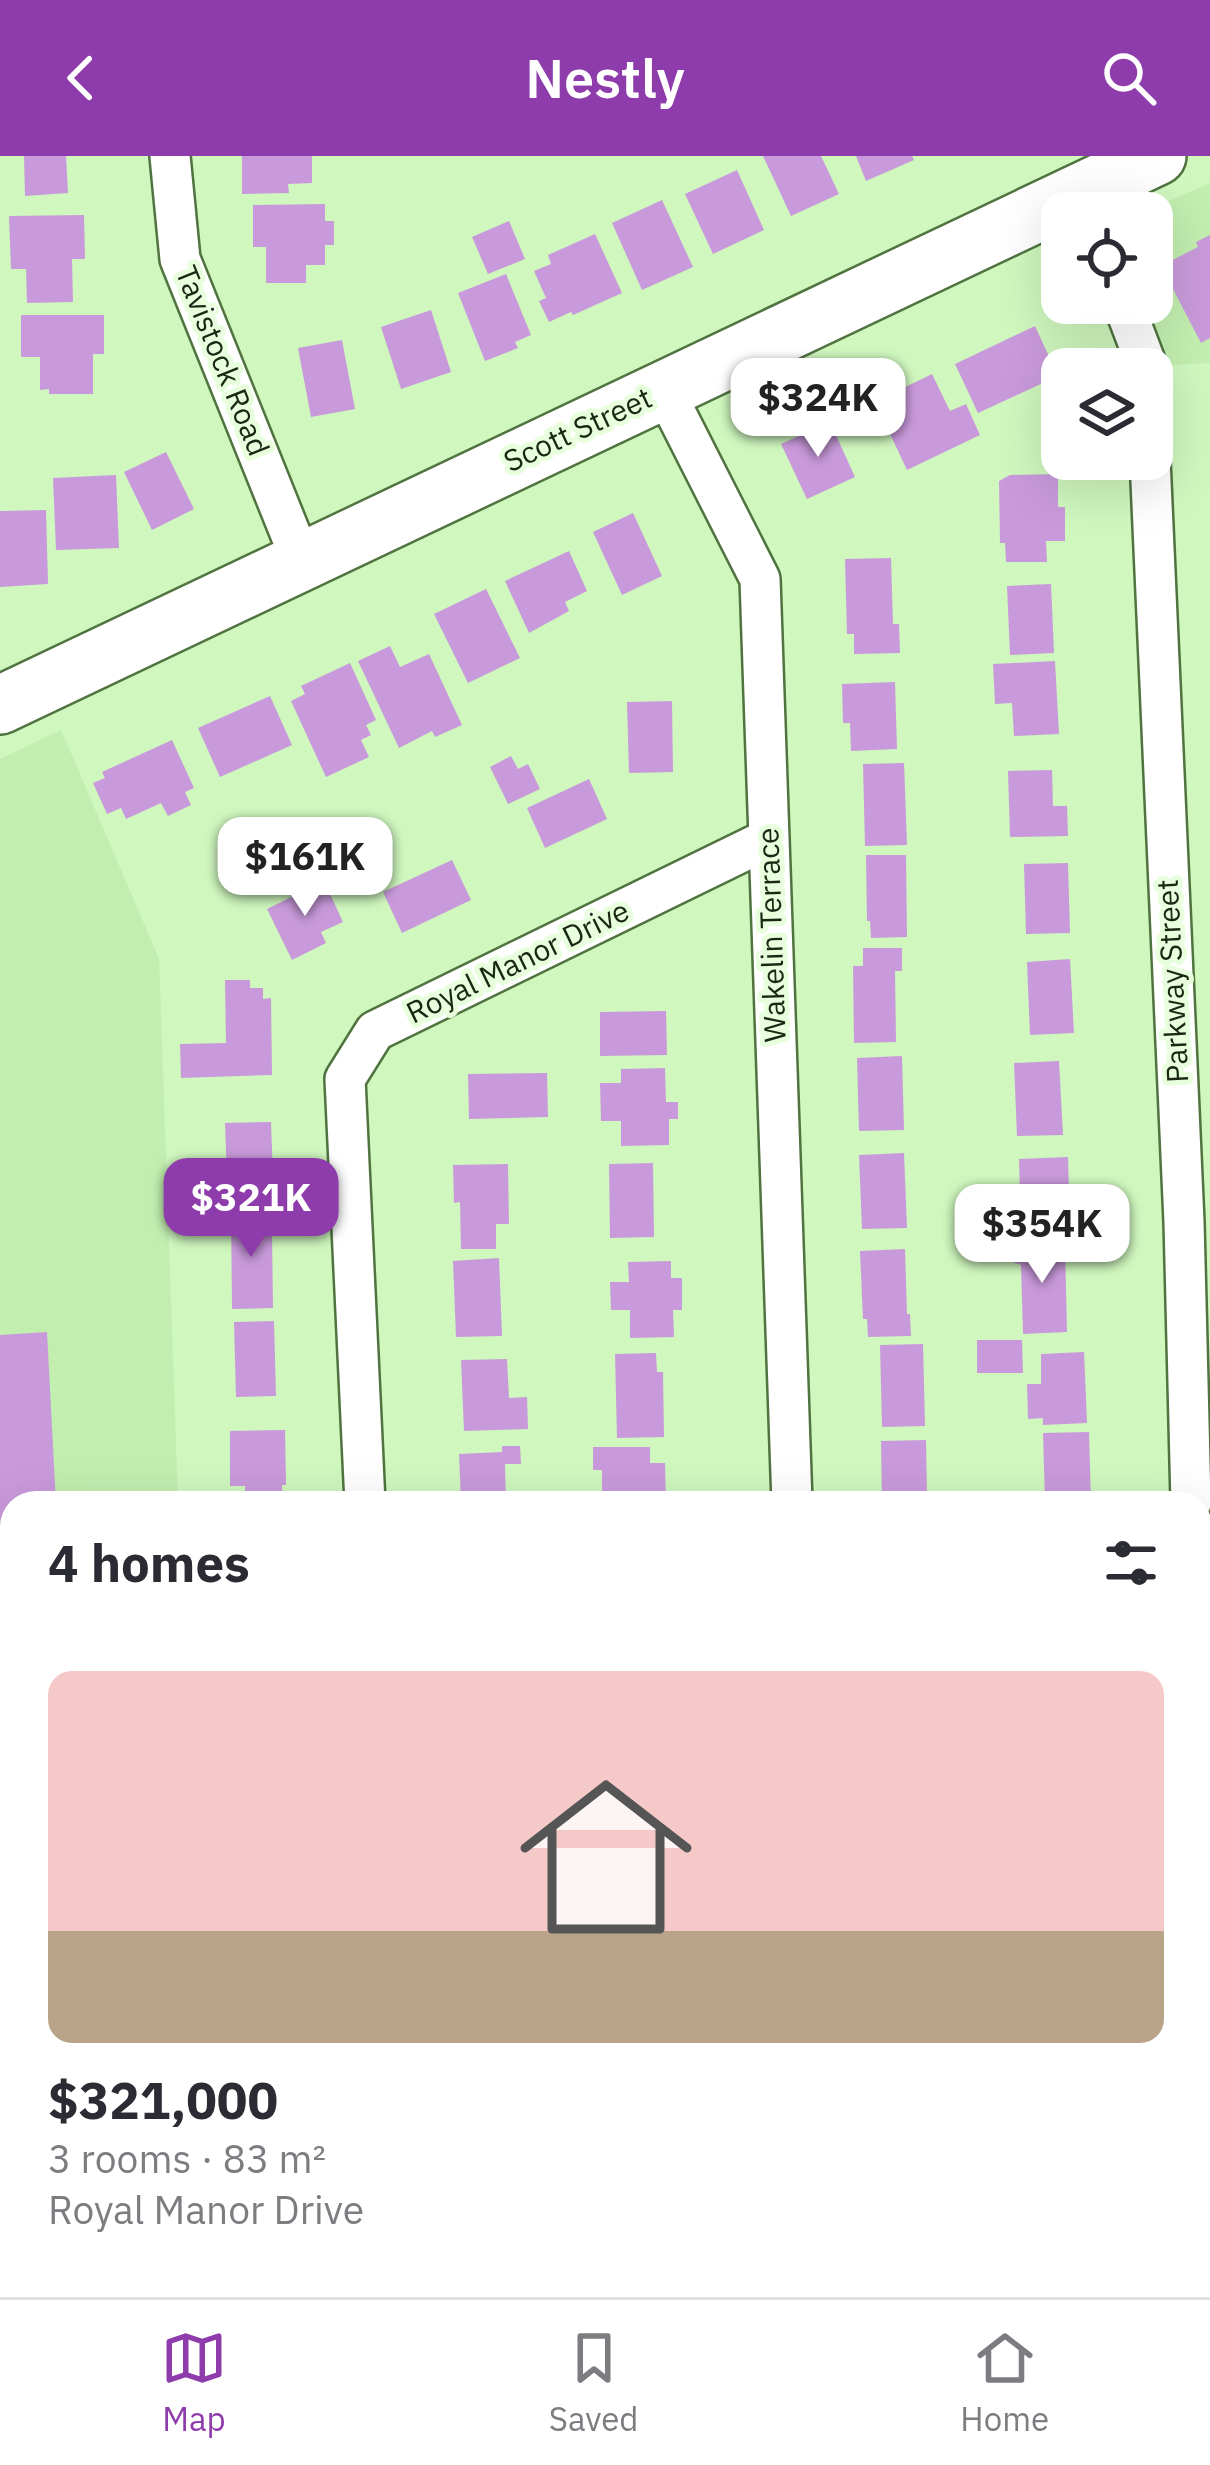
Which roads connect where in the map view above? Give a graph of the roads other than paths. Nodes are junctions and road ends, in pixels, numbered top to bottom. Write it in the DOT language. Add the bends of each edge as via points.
graph roads {
  1 [pos="170,156"];
  2 [pos="1157,156"];
  3 [pos="1101,192"];
  4 [pos="1041,222"];
  5 [pos="664,390"];
  6 [pos="1151,480"];
  7 [pos="301,560"];
  8 [pos="0,705"];
  9 [pos="769,839"];
  10 [pos="363,1491"];
  11 [pos="792,1491"];
  12 [pos="1191,1491"];
  1 -- 7 [label="street, Tavistock Road" via="180,259"];
  2 -- 3 [label="main road, Scott Street"];
  4 -- 5 [label="main road, Scott Street"];
  5 -- 7 [label="main road, Scott Street"];
  5 -- 9 [label="street, Wakelin Terrace" via="760,579"];
  6 -- 12 [label="street, Parkway Street"];
  7 -- 8 [label="main road, Scott Street"];
  9 -- 10 [label="street, Royal Manor Drive" via="375,1031 345,1079"];
  9 -- 11 [label="street, Wakelin Terrace"];
}
